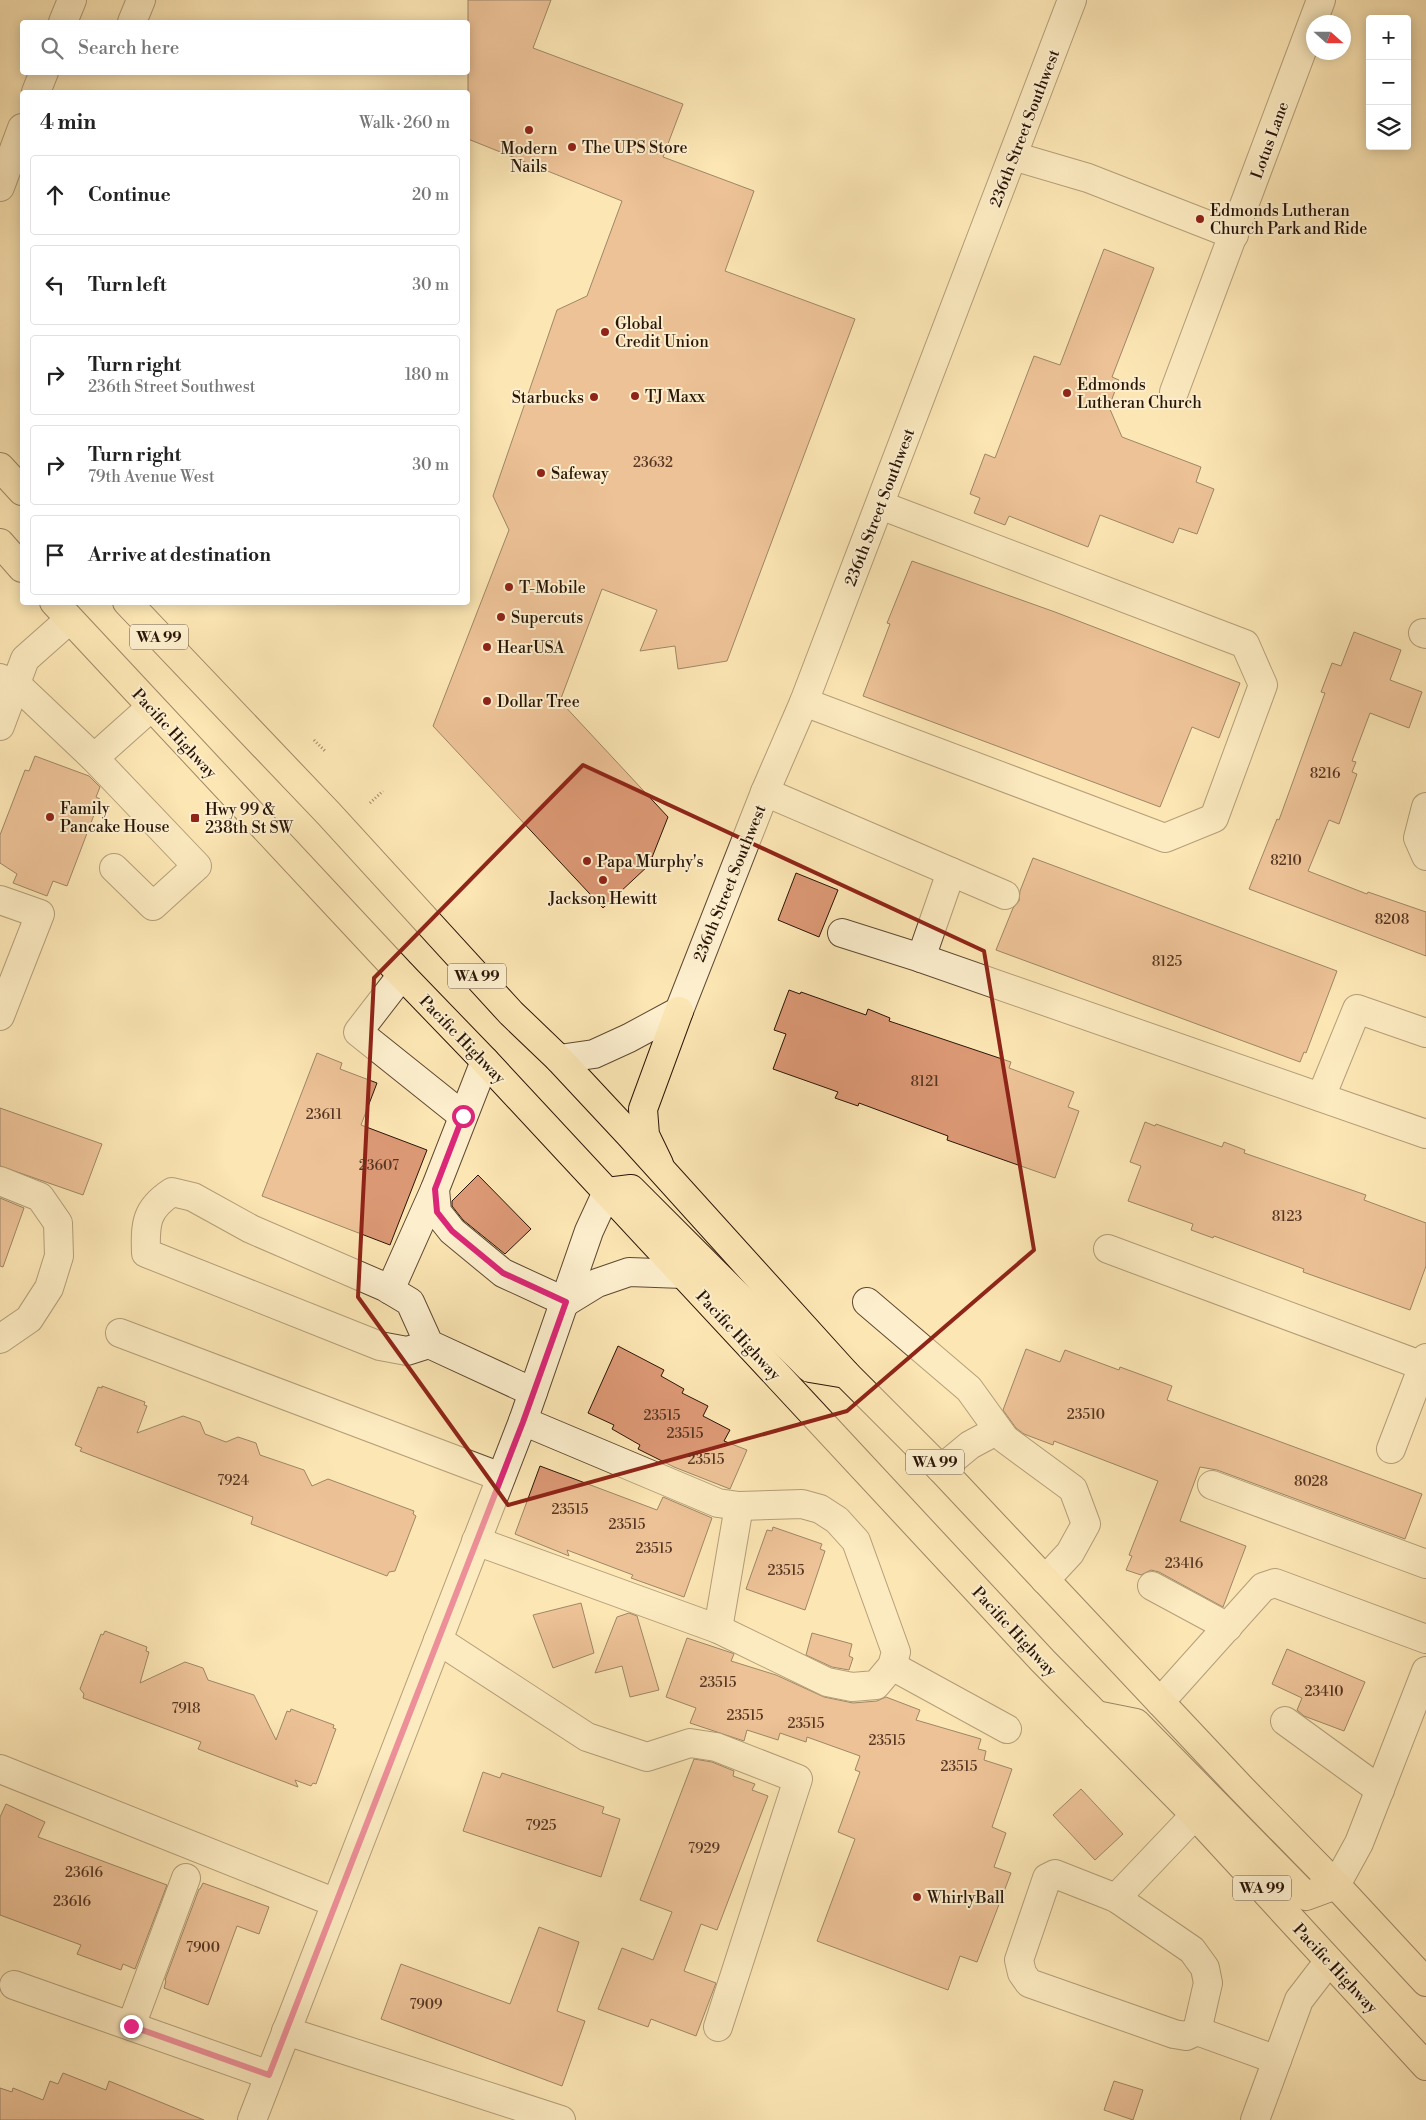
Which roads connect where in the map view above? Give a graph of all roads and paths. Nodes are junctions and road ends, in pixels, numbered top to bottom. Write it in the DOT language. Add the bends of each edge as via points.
graph roads {
  1 [pos="72,0"];
  2 [pos="141,0"];
  3 [pos="1072,0"];
  4 [pos="1321,0"];
  5 [pos="64,20"];
  6 [pos="133,20"];
  7 [pos="43,75"];
  8 [pos="37,90"];
  9 [pos="20,133"];
  10 [pos="1013,156"];
  11 [pos="0,187"];
  12 [pos="1234,235"];
  13 [pos="1174,392"];
  14 [pos="0,467"];
  15 [pos="20,489"];
  16 [pos="880,505"];
  17 [pos="0,543"];
  18 [pos="20,566"];
  19 [pos="130,605"];
  20 [pos="61,611"];
  21 [pos="8,681"];
  22 [pos="804,702"];
  23 [pos="150,708"];
  24 [pos="0,726"];
  25 [pos="314,740"];
  26 [pos="326,752"];
  27 [pos="94,758"];
  28 [pos="383,791"];
  29 [pos="765,792"];
  30 [pos="370,803"];
  31 [pos="1426,807"];
  32 [pos="1426,856"];
  33 [pos="114,868"];
  34 [pos="951,872"];
  35 [pos="1004,895"];
  36 [pos="0,900"];
  37 [pos="842,933"];
  38 [pos="921,958"];
  39 [pos="402,975"];
  40 [pos="679,1010"];
  41 [pos="0,1016"];
  42 [pos="1426,1033"];
  43 [pos="559,1059"];
  44 [pos="485,1061"];
  45 [pos="1321,1097"];
  46 [pos="463,1116"];
  47 [pos="1426,1134"];
  48 [pos="666,1176"];
  49 [pos="0,1181"];
  50 [pos="435,1189"];
  51 [pos="607,1192"];
  52 [pos="1108,1249"];
  53 [pos="683,1274"];
  54 [pos="390,1290"];
  55 [pos="566,1302"];
  56 [pos="867,1302"];
  57 [pos="120,1333"];
  58 [pos="0,1339"];
  59 [pos="428,1344"];
  60 [pos="1424,1362"];
  61 [pos="846,1374"];
  62 [pos="533,1392"];
  63 [pos="523,1422"];
  64 [pos="998,1430"];
  65 [pos="1391,1449"];
  66 [pos="941,1469"];
  67 [pos="501,1477"];
  68 [pos="1212,1486"];
  69 [pos="739,1506"];
  70 [pos="476,1541"];
  71 [pos="1426,1564"];
  72 [pos="1045,1580"];
  73 [pos="1152,1586"];
  74 [pos="1228,1627"];
  75 [pos="718,1629"];
  76 [pos="1426,1639"];
  77 [pos="438,1640"];
  78 [pos="892,1666"];
  79 [pos="1424,1682"];
  80 [pos="1160,1702"];
  81 [pos="1096,1715"];
  82 [pos="1285,1721"];
  83 [pos="1007,1729"];
  84 [pos="0,1768"];
  85 [pos="1380,1790"];
  86 [pos="1195,1815"];
  87 [pos="186,1878"];
  88 [pos="1336,1885"];
  89 [pos="1116,1898"];
  90 [pos="336,1903"];
  91 [pos="1329,1961"];
  92 [pos="1426,1982"];
  93 [pos="14,1985"];
  94 [pos="131,2026"];
  95 [pos="718,2026"];
  96 [pos="286,2031"];
  97 [pos="1198,2031"];
  98 [pos="1277,2060"];
  99 [pos="1426,2066"];
  100 [pos="269,2075"];
  101 [pos="252,2120"];
  102 [pos="561,2120"];
  103 [pos="1255,2120"];
  1 -- 5 [label="street"];
  2 -- 6 [label="street"];
  3 -- 10 [label="street, 236th Street Southwest"];
  4 -- 12 [label="street, Lotus Lane"];
  7 -- 8 [label="street"];
  9 -- 11 [label="street"];
  10 -- 12 [label="street" via="1088,178"];
  10 -- 16 [label="street, 236th Street Southwest"];
  12 -- 13 [label="street, Lotus Lane"];
  14 -- 15 [label="main road"];
  16 -- 22 [label="street, 236th Street Southwest"];
  16 -- 22 [label="street" via="1246,644 1263,685 1214,818 1165,838"];
  17 -- 18 [label="main road"];
  19 -- 43 [label="main road, WA 99" via="329,814 511,1013"];
  20 -- 21 [label="street"];
  20 -- 23 [label="main road, Pacific Highway / WA 99"];
  21 -- 24 [label="street"];
  21 -- 27 [label="street"];
  22 -- 29 [label="street, 236th Street Southwest"];
  23 -- 27 [label="street"];
  23 -- 39 [label="main road, Pacific Highway / WA 99"];
  25 -- 26 [label="path"];
  27 -- 33 [label="street" via="197,866 153,906"];
  28 -- 30 [label="path"];
  29 -- 34 [label="street"];
  29 -- 40 [label="street, 236th Street Southwest"];
  31 -- 32 [label="street" via="1418,838"];
  34 -- 35 [label="street"];
  34 -- 38 [label="street"];
  36 -- 41 [label="street" via="40,914"];
  37 -- 38 [label="street"];
  38 -- 45 [label="street"];
  39 -- 44 [label="main road, Pacific Highway / WA 99"];
  39 -- 46 [label="street" via="358,1032"];
  40 -- 43 [label="street" via="594,1054"];
  40 -- 48 [label="main road" via="643,1109 645,1136"];
  42 -- 45 [label="street" via="1357,1009"];
  43 -- 48 [label="main road, WA 99"];
  44 -- 46 [label="street"];
  44 -- 51 [label="main road, Pacific Highway / WA 99"];
  45 -- 47 [label="street"];
  46 -- 50 [label="street"];
  48 -- 61 [label="main road, WA 99"];
  49 -- 58 [label="street" via="40,1197 58,1223 59,1256 48,1288 29,1319"];
  50 -- 54 [label="street"];
  50 -- 55 [label="street" via="437,1212 452,1231 503,1273"];
  51 -- 53 [label="main road, Pacific Highway / WA 99"];
  51 -- 55 [label="street" via="589,1231"];
  51 -- 61 [label="main road" via="631,1189 810,1368"];
  52 -- 60 [label="street"];
  53 -- 55 [label="street" via="629,1272 597,1282"];
  53 -- 81 [label="main road, Pacific Highway / WA 99"];
  54 -- 59 [label="street" via="410,1302"];
  54 -- 59 [label="street" via="251,1229 193,1196 172,1192 156,1203 145,1228 146,1253 380,1346 407,1351"];
  55 -- 62 [label="street"];
  56 -- 64 [label="street" via="969,1389"];
  57 -- 67 [label="street"];
  59 -- 62 [label="street"];
  60 -- 65 [label="street"];
  61 -- 66 [label="main road, WA 99"];
  62 -- 63 [label="street"];
  63 -- 67 [label="street"];
  63 -- 69 [label="street" via="718,1503"];
  64 -- 66 [label="street" via="970,1445"];
  64 -- 72 [label="street" via="1005,1439 1073,1488 1086,1524 1070,1552"];
  66 -- 72 [label="main road, WA 99"];
  67 -- 70 [label="street"];
  68 -- 71 [label="street"];
  69 -- 75 [label="street"];
  69 -- 78 [label="street" via="802,1504 820,1509 837,1520 856,1541 896,1652"];
  70 -- 75 [label="street"];
  70 -- 77 [label="street"];
  72 -- 80 [label="main road, WA 99"];
  73 -- 74 [label="street"];
  74 -- 76 [label="street" via="1263,1587 1275,1583"];
  74 -- 80 [label="street"];
  75 -- 78 [label="street" via="827,1682 852,1687 876,1684"];
  77 -- 90 [label="street"];
  77 -- 95 [label="street" via="587,1737 647,1756 690,1743 716,1747 798,1779"];
  78 -- 83 [label="street"];
  79 -- 85 [label="street"];
  80 -- 88 [label="main road, WA 99"];
  81 -- 86 [label="main road, Pacific Highway / WA 99"];
  81 -- 88 [label="main road" via="1136,1724 1306,1896"];
  82 -- 85 [label="street"];
  84 -- 90 [label="street"];
  85 -- 88 [label="street"];
  86 -- 89 [label="street"];
  86 -- 91 [label="main road, Pacific Highway / WA 99"];
  87 -- 94 [label="street"];
  88 -- 92 [label="main road, WA 99"];
  89 -- 97 [label="street" via="1192,1950 1205,1968 1208,1983"];
  89 -- 97 [label="street" via="1055,1874 1047,1878 1019,1960 1022,1973 1029,1983 1174,2034 1186,2036"];
  90 -- 96 [label="street"];
  91 -- 98 [label="street" via="1299,2000"];
  91 -- 99 [label="main road, Pacific Highway / WA 99"];
  93 -- 94 [label="street"];
  94 -- 100 [label="street"];
  96 -- 100 [label="street"];
  96 -- 102 [label="street"];
  97 -- 98 [label="street"];
  98 -- 103 [label="street"];
  100 -- 101 [label="street"];
}
